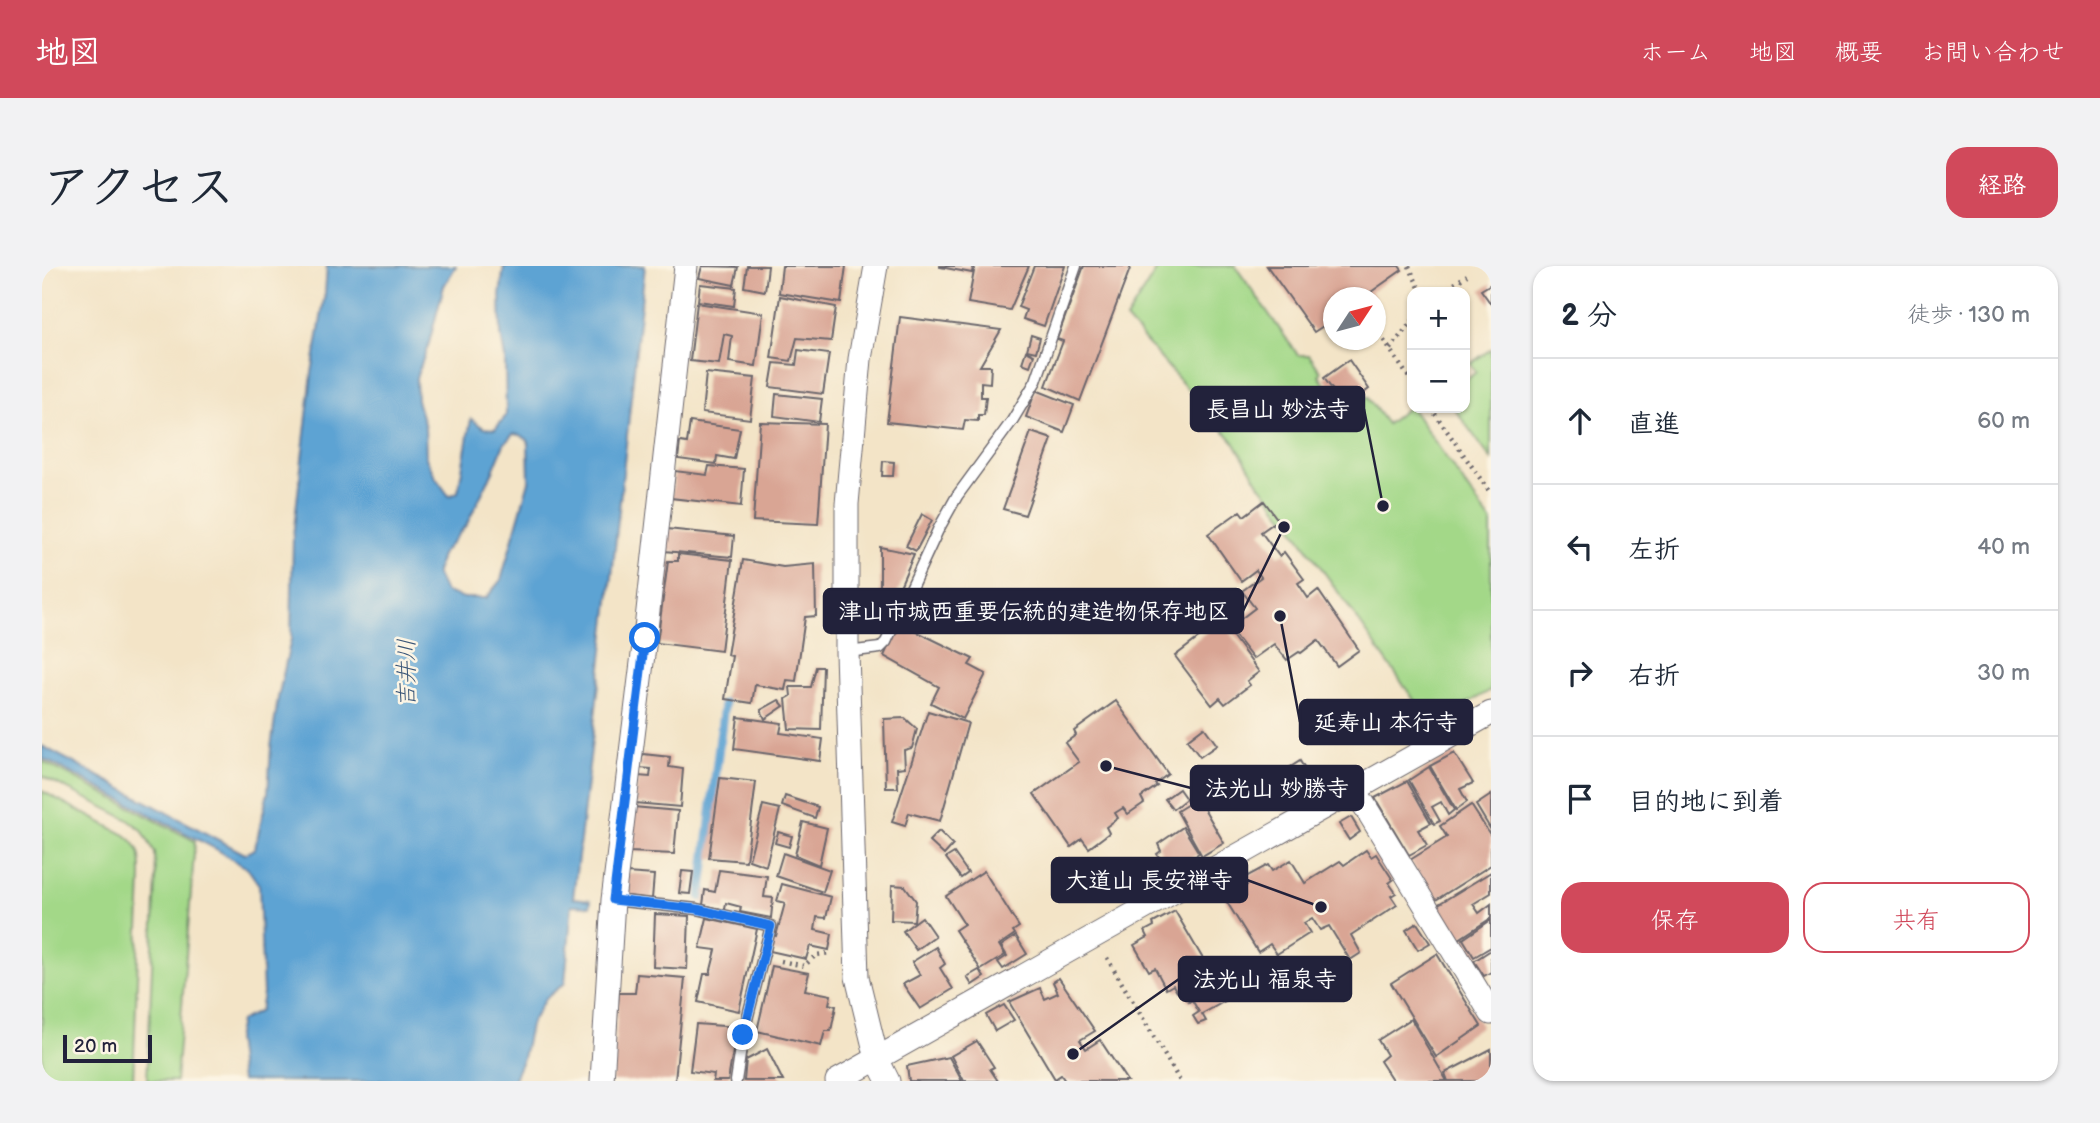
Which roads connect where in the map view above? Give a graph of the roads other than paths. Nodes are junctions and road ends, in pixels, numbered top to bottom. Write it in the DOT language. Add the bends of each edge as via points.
graph roads {
  1 [pos="686,266"];
  2 [pos="876,266"];
  3 [pos="1076,266"];
  4 [pos="846,652"];
  5 [pos="1491,713"];
  6 [pos="1355,790"];
  7 [pos="613,900"];
  8 [pos="1491,1013"];
  9 [pos="877,1059"];
  10 [pos="602,1081"];
  11 [pos="736,1081"];
  12 [pos="837,1081"];
  13 [pos="888,1081"];
  1 -- 7 [label="street"];
  2 -- 4 [label="street" via="859,359 847,504"];
  3 -- 4 [label="lane" via="1036,381 957,496 886,642 880,648"];
  4 -- 9 [label="street" via="857,977"];
  5 -- 6 [label="street"];
  6 -- 8 [label="street"];
  6 -- 9 [label="street"];
  7 -- 10 [label="street"];
  7 -- 11 [label="lane" via="697,909 771,926"];
  9 -- 12 [label="street"];
  9 -- 13 [label="street"];
}
